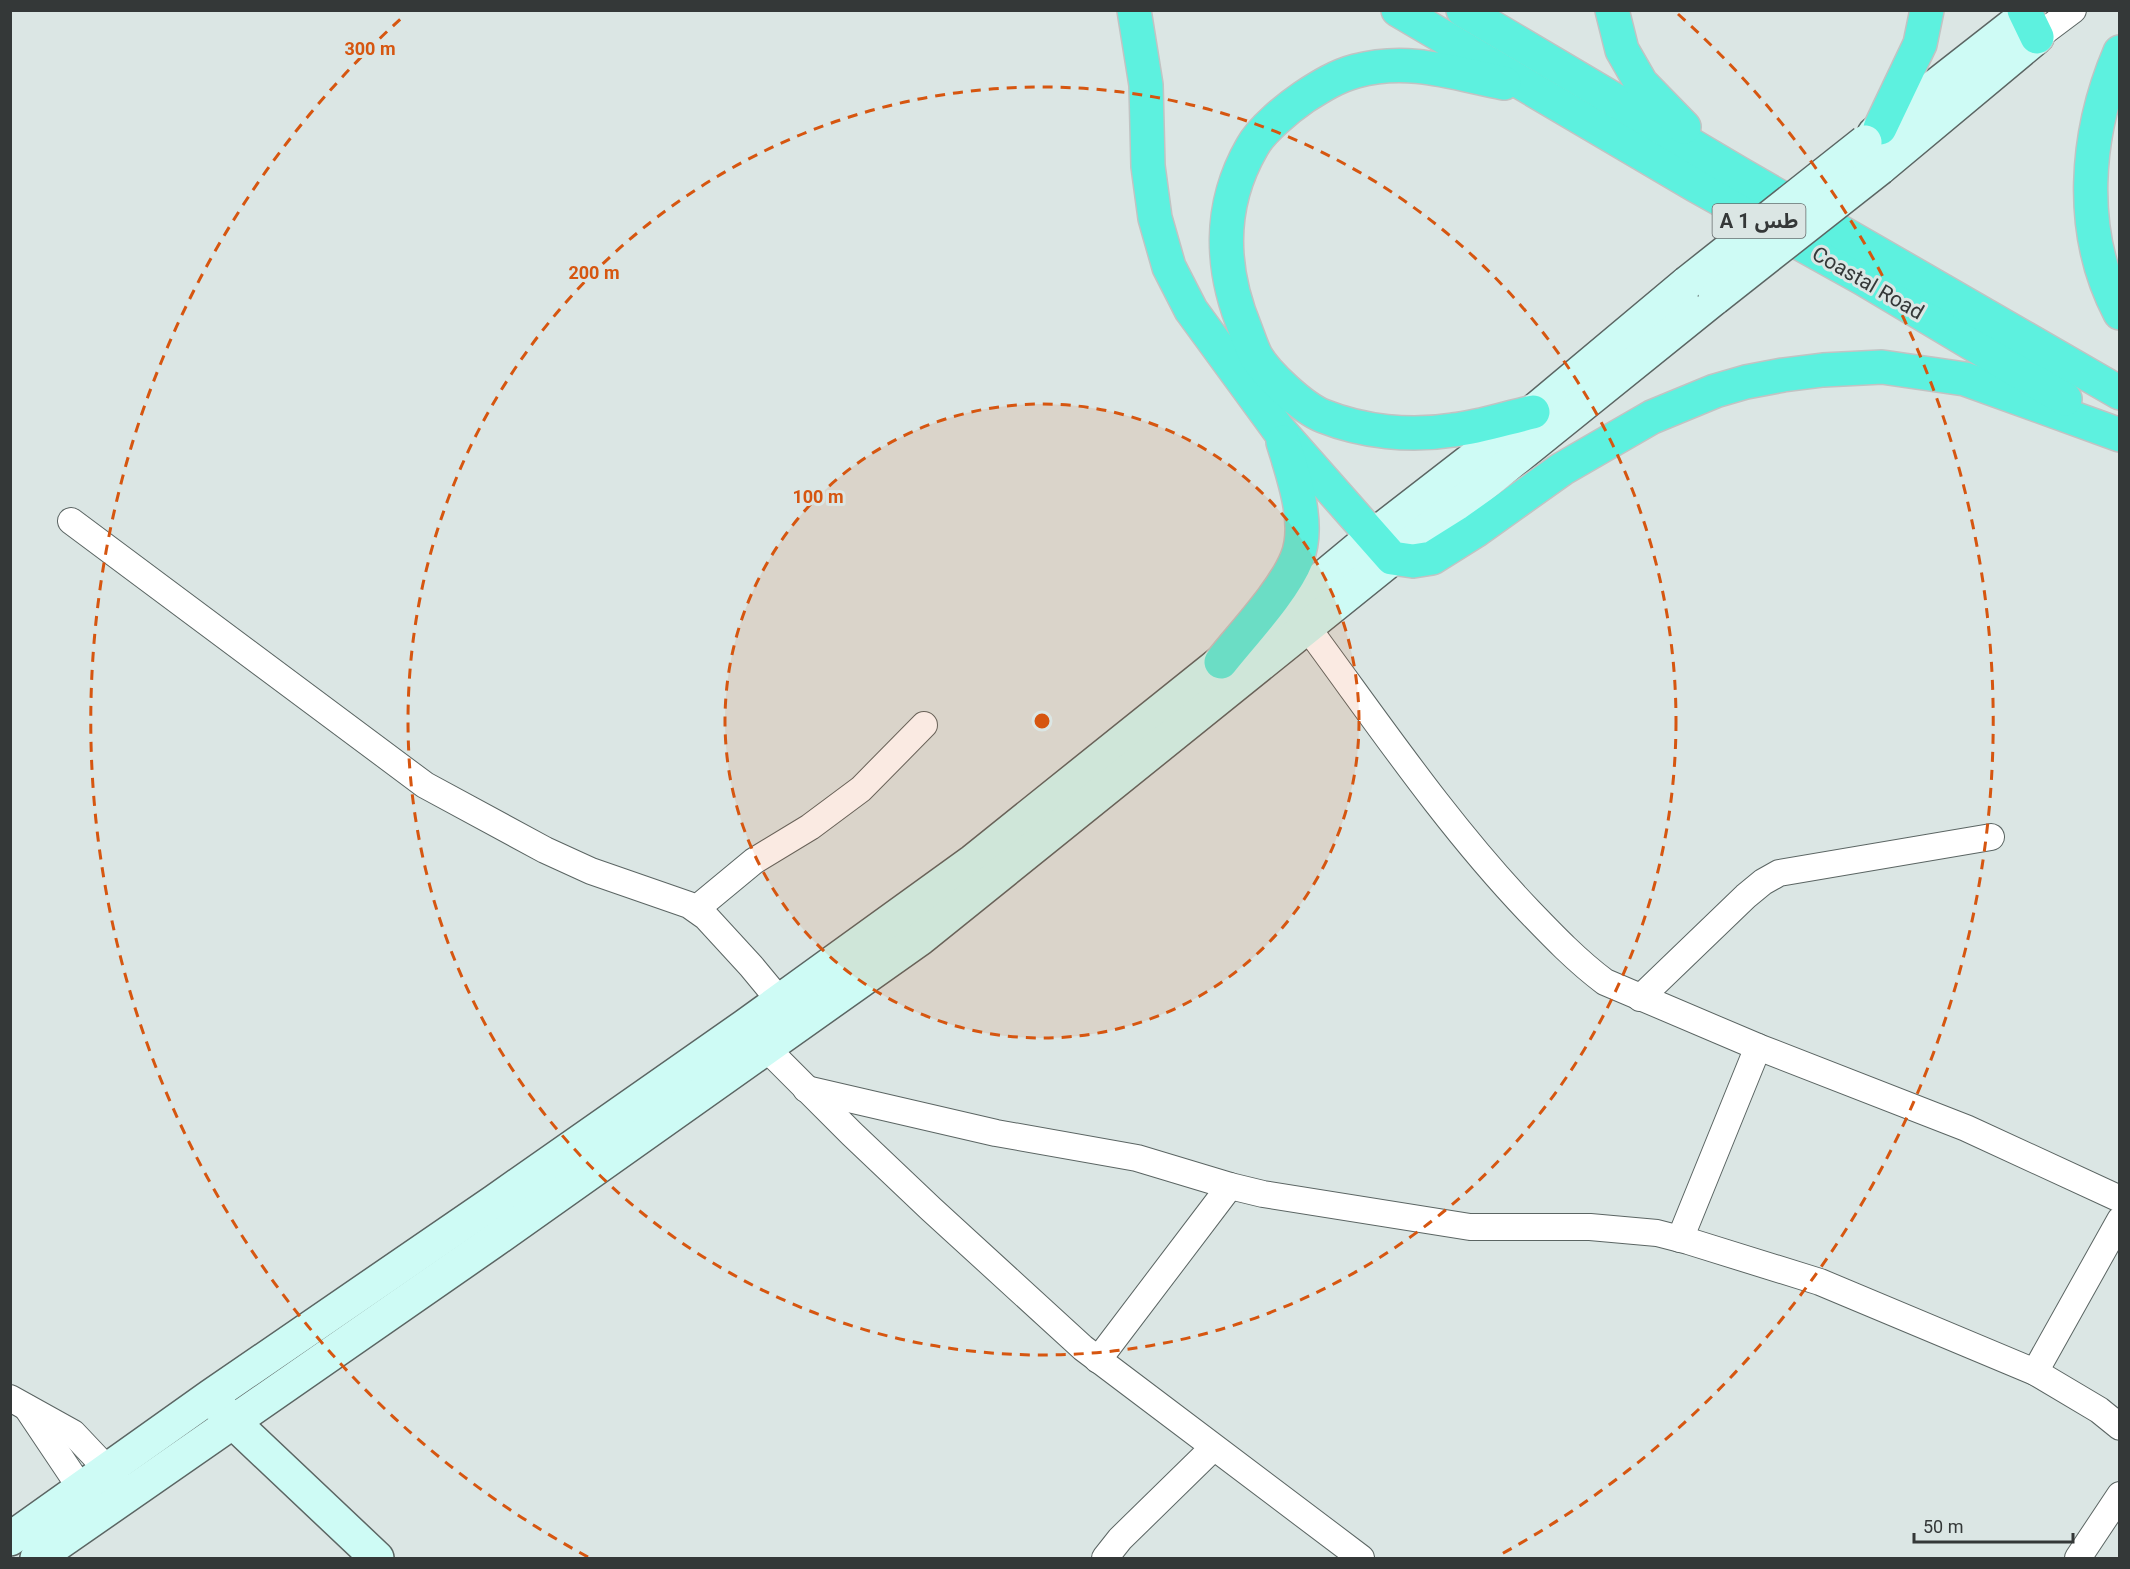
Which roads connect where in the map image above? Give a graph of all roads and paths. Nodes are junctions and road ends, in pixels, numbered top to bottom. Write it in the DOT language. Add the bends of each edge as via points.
graph roads {
  1 [pos="1134,10"];
  2 [pos="1398,10"];
  3 [pos="1463,10"];
  4 [pos="1612,10"];
  5 [pos="1927,10"];
  6 [pos="2073,10"];
  7 [pos="2030,18"];
  8 [pos="2120,52"];
  9 [pos="1526,86"];
  10 [pos="1875,146"];
  11 [pos="1740,174"];
  12 [pos="1701,290"];
  13 [pos="2120,313"];
  14 [pos="2120,393"];
  15 [pos="1533,412"];
  16 [pos="1278,429"];
  17 [pos="2120,433"];
  18 [pos="71,521"];
  19 [pos="1383,547"];
  20 [pos="1307,627"];
  21 [pos="1221,662"];
  22 [pos="924,724"];
  23 [pos="1991,837"];
  24 [pos="696,909"];
  25 [pos="1640,998"];
  26 [pos="780,1001"];
  27 [pos="765,1047"];
  28 [pos="1758,1047"];
  29 [pos="806,1089"];
  30 [pos="1230,1186"];
  31 [pos="2120,1199"];
  32 [pos="2120,1220"];
  33 [pos="1680,1239"];
  34 [pos="1098,1360"];
  35 [pos="2035,1371"];
  36 [pos="211,1396"];
  37 [pos="18,1402"];
  38 [pos="232,1421"];
  39 [pos="2120,1427"];
  40 [pos="1213,1448"];
  41 [pos="108,1470"];
  42 [pos="128,1495"];
  43 [pos="2120,1496"];
  44 [pos="90,1502"];
  45 [pos="10,1539"];
  46 [pos="37,1558"];
  47 [pos="377,1558"];
  48 [pos="1105,1558"];
  49 [pos="1361,1558"];
  50 [pos="2078,1558"];
  1 -- 16 [label="highway" via="1146,85 1148,166 1155,218 1169,267 1191,310"];
  2 -- 9 [label="highway, Coastal Road / A 1 طس"];
  3 -- 11 [label="highway, Coastal Road / A 1 طس"];
  4 -- 11 [label="highway" via="1622,50 1641,83 1680,123"];
  5 -- 10 [label="highway" via="1920,44"];
  6 -- 7 [label="street"];
  7 -- 10 [label="main road"];
  8 -- 13 [label="highway" via="2099,115 2090,193 2093,232 2102,269"];
  9 -- 15 [label="highway" via="1414,64 1384,65 1330,80 1283,111 1252,145 1228,211 1226,262 1237,309 1257,357 1290,393 1322,415 1398,434 1453,430"];
  9 -- 17 [label="highway, Coastal Road / A 1 طس" via="1864,279"];
  10 -- 12 [label="main road, bridge"];
  11 -- 14 [label="highway, Coastal Road / A 1 طس"];
  12 -- 15 [label="main road"];
  12 -- 19 [label="main road"];
  15 -- 19 [label="main road"];
  16 -- 19 [label="highway"];
  16 -- 21 [label="highway" via="1297,485 1302,532 1298,556 1287,579"];
  17 -- 19 [label="highway" via="1965,379 1882,367 1783,375 1746,382 1652,417 1562,469 1432,558 1413,561"];
  18 -- 24 [label="street" via="425,785 545,850"];
  19 -- 20 [label="main road"];
  19 -- 21 [label="main road"];
  20 -- 25 [label="street" via="1495,874 1584,966 1605,982"];
  20 -- 27 [label="main road" via="921,938"];
  21 -- 26 [label="main road" via="973,861"];
  22 -- 24 [label="street" via="861,789 810,827 754,861"];
  23 -- 25 [label="street" via="1779,873 1746,896"];
  24 -- 26 [label="street"];
  25 -- 28 [label="street"];
  26 -- 36 [label="main road"];
  27 -- 29 [label="street"];
  27 -- 38 [label="main road"];
  28 -- 31 [label="street" via="1966,1128"];
  28 -- 33 [label="street"];
  29 -- 30 [label="street" via="996,1132 1137,1158"];
  29 -- 34 [label="street" via="1019,1292"];
  30 -- 33 [label="street" via="1470,1227 1590,1227"];
  30 -- 34 [label="street"];
  32 -- 35 [label="street"];
  33 -- 35 [label="street" via="1820,1282"];
  34 -- 40 [label="street"];
  35 -- 39 [label="street"];
  36 -- 38 [label="main road"];
  36 -- 41 [label="main road"];
  37 -- 41 [label="street" via="73,1433"];
  37 -- 44 [label="street"];
  38 -- 42 [label="main road"];
  38 -- 47 [label="main road"];
  40 -- 48 [label="street"];
  40 -- 49 [label="street"];
  41 -- 42 [label="street"];
  41 -- 44 [label="main road"];
  42 -- 44 [label="main road"];
  43 -- 50 [label="street"];
  44 -- 45 [label="main road"];
  44 -- 46 [label="main road"];
}
